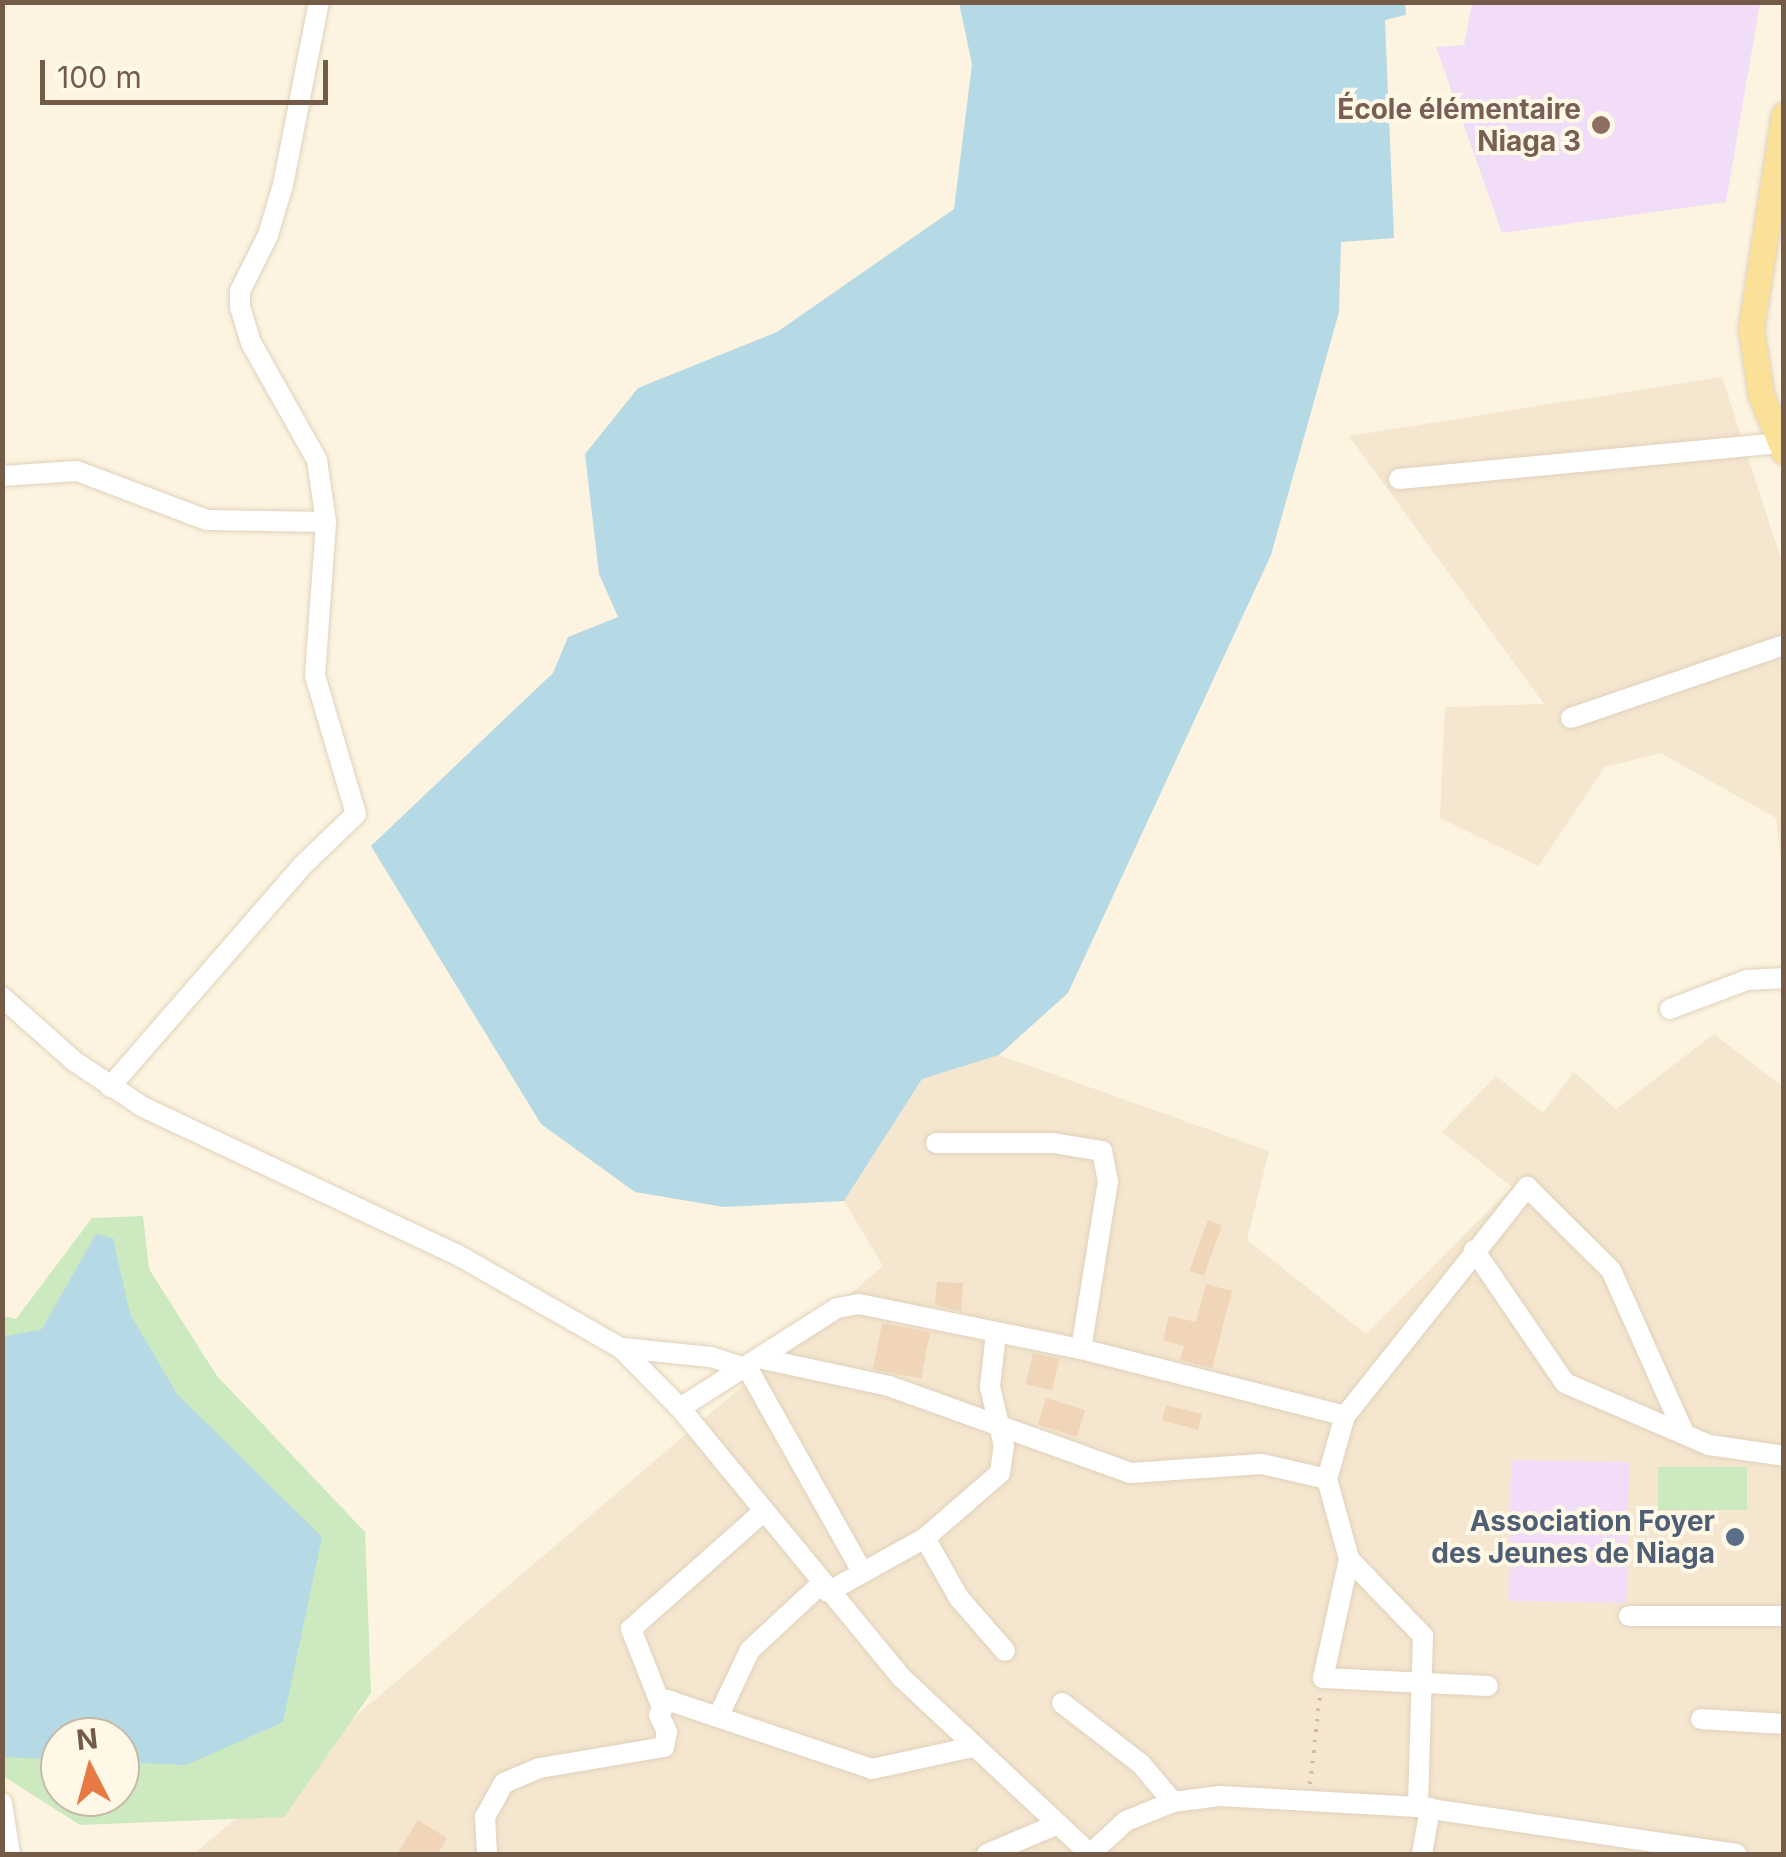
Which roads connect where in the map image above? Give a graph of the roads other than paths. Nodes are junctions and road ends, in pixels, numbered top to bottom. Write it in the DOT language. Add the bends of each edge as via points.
graph roads {
  1 [pos="319,2"];
  2 [pos="1784,115"];
  3 [pos="1782,447"];
  4 [pos="2,476"];
  5 [pos="1399,479"];
  6 [pos="326,522"];
  7 [pos="1784,645"];
  8 [pos="1571,718"];
  9 [pos="1784,978"];
  10 [pos="2,997"];
  11 [pos="1670,1009"];
  12 [pos="110,1087"];
  13 [pos="936,1144"];
  14 [pos="1474,1250"];
  15 [pos="996,1333"];
  16 [pos="621,1348"];
  17 [pos="1082,1349"];
  18 [pos="756,1364"];
  19 [pos="680,1408"];
  20 [pos="1345,1416"];
  21 [pos="1000,1430"];
  22 [pos="1683,1431"];
  23 [pos="1784,1456"];
  24 [pos="1327,1479"];
  25 [pos="763,1512"];
  26 [pos="926,1538"];
  27 [pos="1349,1559"];
  28 [pos="863,1573"];
  29 [pos="824,1588"];
  30 [pos="1629,1616"];
  31 [pos="1784,1616"];
  32 [pos="1005,1651"];
  33 [pos="1423,1683"];
  34 [pos="1488,1686"];
  35 [pos="1062,1703"];
  36 [pos="661,1705"];
  37 [pos="718,1718"];
  38 [pos="1701,1719"];
  39 [pos="1784,1724"];
  40 [pos="973,1747"];
  41 [pos="1173,1802"];
  42 [pos="2,1803"];
  43 [pos="1424,1808"];
  44 [pos="1058,1824"];
  45 [pos="1676,1850"];
  46 [pos="489,1853"];
  47 [pos="10,1854"];
  48 [pos="986,1854"];
  49 [pos="1422,1854"];
  50 [pos="1737,1854"];
  1 -- 6 [label="street" via="283,185 240,291 240,308 251,343 318,460"];
  2 -- 3 [label="main road" via="1750,328 1761,395"];
  3 -- 5 [label="street"];
  4 -- 6 [label="street" via="77,470 207,520"];
  6 -- 12 [label="street" via="315,676 356,814 301,867"];
  7 -- 8 [label="street"];
  9 -- 11 [label="street" via="1746,980"];
  10 -- 12 [label="street"];
  12 -- 16 [label="street" via="456,1254"];
  13 -- 17 [label="street" via="1053,1143 1102,1151 1108,1181"];
  14 -- 20 [label="street"];
  14 -- 22 [label="street" via="1565,1384"];
  14 -- 22 [label="street" via="1526,1187 1611,1270"];
  15 -- 17 [label="street"];
  15 -- 18 [label="street" via="847,1304"];
  15 -- 21 [label="street" via="990,1387"];
  16 -- 18 [label="street"];
  16 -- 19 [label="street"];
  17 -- 20 [label="street"];
  18 -- 19 [label="street"];
  18 -- 21 [label="street" via="872,1381"];
  18 -- 28 [label="street"];
  19 -- 25 [label="street"];
  20 -- 24 [label="street"];
  21 -- 24 [label="street" via="1130,1473 1262,1464"];
  21 -- 26 [label="street" via="1006,1463 1000,1473"];
  22 -- 23 [label="street" via="1709,1445"];
  24 -- 27 [label="street"];
  25 -- 29 [label="street"];
  25 -- 36 [label="street" via="631,1629"];
  26 -- 28 [label="street"];
  26 -- 32 [label="street" via="959,1598"];
  27 -- 33 [label="street" via="1422,1636"];
  27 -- 33 [label="street" via="1323,1678"];
  28 -- 29 [label="street"];
  29 -- 37 [label="street" via="750,1650"];
  29 -- 40 [label="street"];
  30 -- 31 [label="street"];
  33 -- 34 [label="street"];
  33 -- 43 [label="street"];
  35 -- 41 [label="street" via="1141,1764"];
  36 -- 37 [label="street" via="678,1701"];
  36 -- 46 [label="street" via="664,1747 540,1768 504,1783 486,1817"];
  37 -- 40 [label="street" via="872,1769"];
  38 -- 39 [label="street"];
  40 -- 44 [label="street"];
  41 -- 43 [label="street" via="1309,1799"];
  41 -- 44 [label="street" via="1126,1821 1090,1854"];
  42 -- 47 [label="street"];
  43 -- 45 [label="street"];
  43 -- 49 [label="street"];
  44 -- 48 [label="street"];
  45 -- 50 [label="street"];
}
